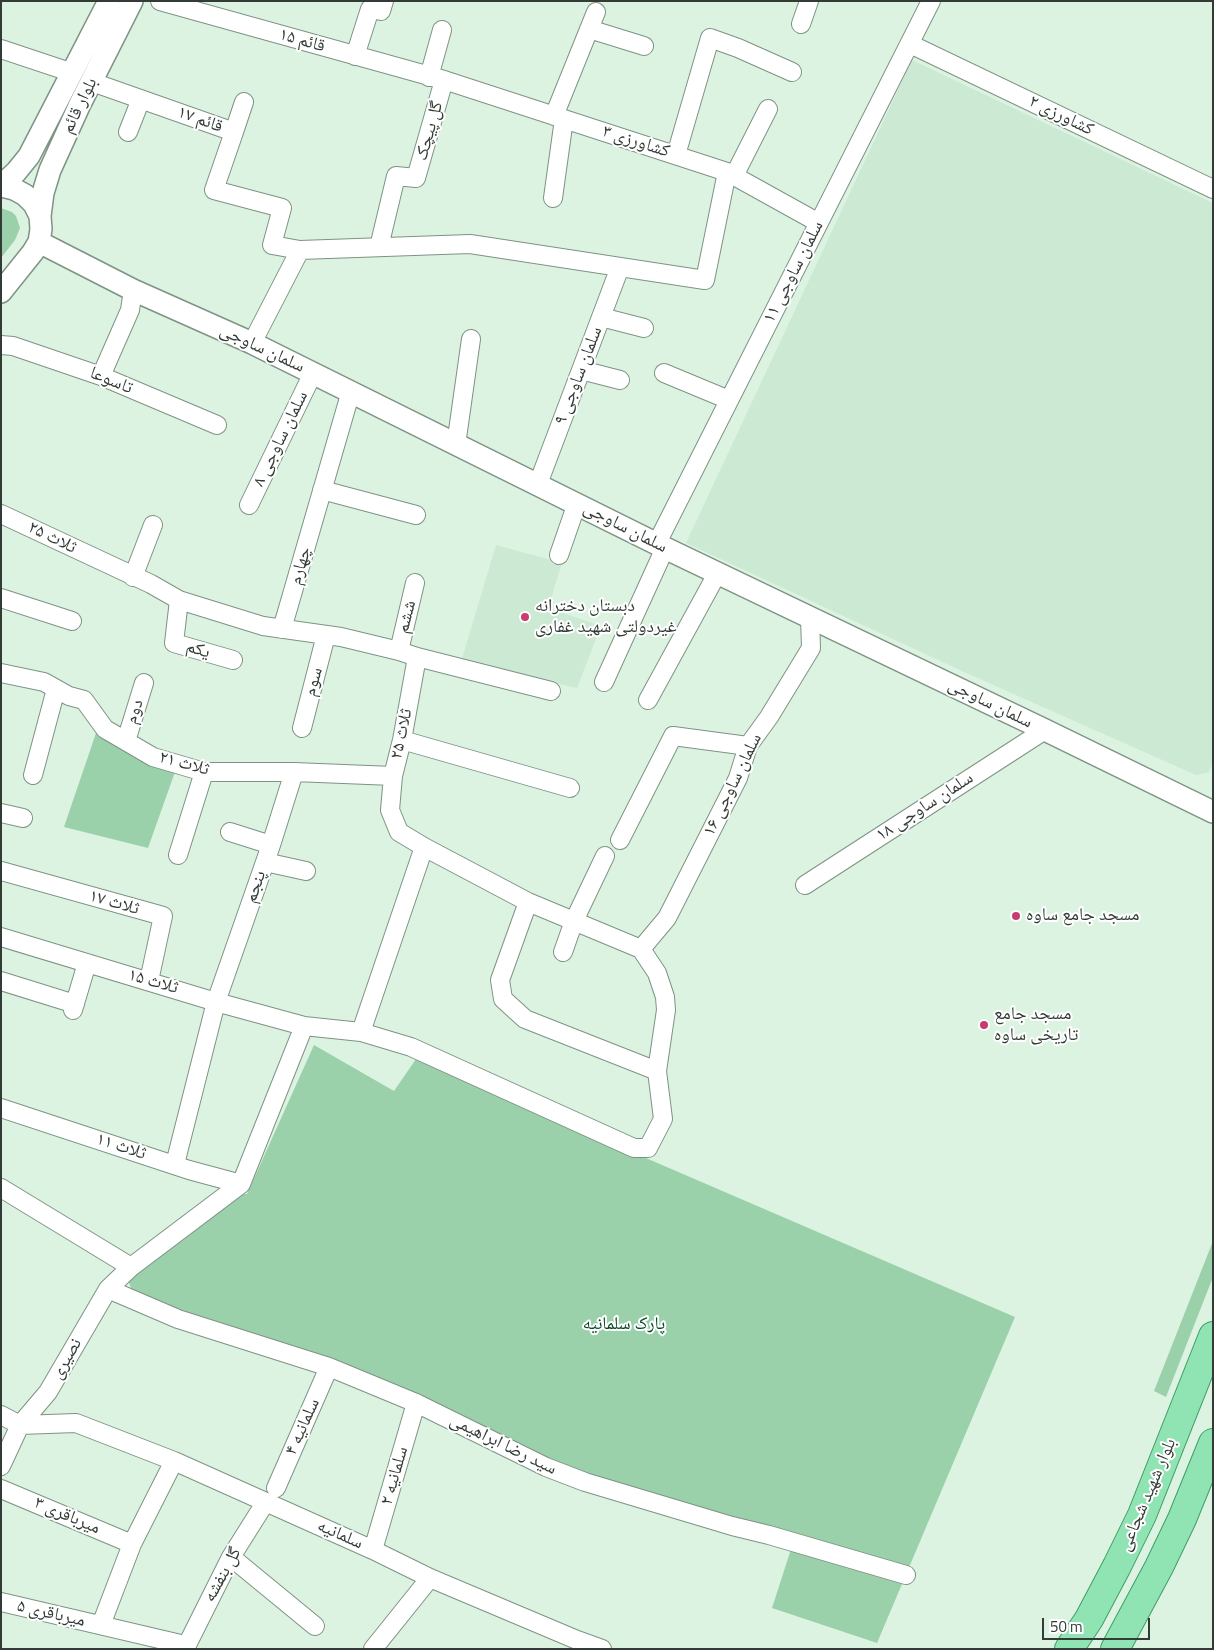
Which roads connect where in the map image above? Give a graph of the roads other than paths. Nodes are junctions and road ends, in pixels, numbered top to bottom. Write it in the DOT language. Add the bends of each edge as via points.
graph roads {
  1 [pos="109,1"];
  2 [pos="132,1"];
  3 [pos="160,1"];
  4 [pos="384,1"];
  5 [pos="809,1"];
  6 [pos="931,1"];
  7 [pos="212,8"];
  8 [pos="596,12"];
  9 [pos="801,24"];
  10 [pos="589,29"];
  11 [pos="442,30"];
  12 [pos="910,44"];
  13 [pos="644,46"];
  14 [pos="1,49"];
  15 [pos="355,56"];
  16 [pos="792,72"];
  17 [pos="82,77"];
  18 [pos="437,78"];
  19 [pos="140,99"];
  20 [pos="244,102"];
  21 [pos="768,109"];
  22 [pos="559,118"];
  23 [pos="128,132"];
  24 [pos="234,132"];
  25 [pos="676,155"];
  26 [pos="730,174"];
  27 [pos="1,186"];
  28 [pos="1213,188"];
  29 [pos="553,198"];
  30 [pos="40,216"];
  31 [pos="819,223"];
  32 [pos="39,242"];
  33 [pos="380,247"];
  34 [pos="300,250"];
  35 [pos="620,267"];
  36 [pos="133,290"];
  37 [pos="1,292"];
  38 [pos="601,317"];
  39 [pos="644,328"];
  40 [pos="471,339"];
  41 [pos="252,343"];
  42 [pos="1,344"];
  43 [pos="581,370"];
  44 [pos="313,373"];
  45 [pos="664,373"];
  46 [pos="101,376"];
  47 [pos="620,380"];
  48 [pos="351,391"];
  49 [pos="729,400"];
  50 [pos="217,425"];
  51 [pos="456,445"];
  52 [pos="538,484"];
  53 [pos="321,497"];
  54 [pos="577,503"];
  55 [pos="249,506"];
  56 [pos="1,514"];
  57 [pos="416,515"];
  58 [pos="153,525"];
  59 [pos="661,545"];
  60 [pos="559,554"];
  61 [pos="718,572"];
  62 [pos="133,577"];
  63 [pos="415,583"];
  64 [pos="1,598"];
  65 [pos="179,600"];
  66 [pos="810,618"];
  67 [pos="72,621"];
  68 [pos="282,629"];
  69 [pos="326,635"];
  70 [pos="398,651"];
  71 [pos="416,657"];
  72 [pos="233,660"];
  73 [pos="1,673"];
  74 [pos="604,682"];
  75 [pos="144,683"];
  76 [pos="56,688"];
  77 [pos="552,691"];
  78 [pos="648,700"];
  79 [pos="302,728"];
  80 [pos="1045,730"];
  81 [pos="402,740"];
  82 [pos="126,741"];
  83 [pos="748,746"];
  84 [pos="204,772"];
  85 [pos="294,772"];
  86 [pos="33,775"];
  87 [pos="393,776"];
  88 [pos="570,788"];
  89 [pos="1213,812"];
  90 [pos="1,813"];
  91 [pos="23,818"];
  92 [pos="230,832"];
  93 [pos="620,840"];
  94 [pos="424,847"];
  95 [pos="268,853"];
  96 [pos="178,855"];
  97 [pos="605,856"];
  98 [pos="1,871"];
  99 [pos="306,871"];
  100 [pos="805,884"];
  101 [pos="528,902"];
  102 [pos="574,921"];
  103 [pos="1,937"];
  104 [pos="641,949"];
  105 [pos="563,952"];
  106 [pos="86,963"];
  107 [pos="1,980"];
  108 [pos="149,981"];
  109 [pos="216,1002"];
  110 [pos="304,1026"];
  111 [pos="361,1032"];
  112 [pos="657,1072"];
  113 [pos="1,1108"];
  114 [pos="175,1164"];
  115 [pos="241,1184"];
  116 [pos="1,1188"];
  117 [pos="131,1267"];
  118 [pos="108,1289"];
  119 [pos="1211,1350"];
  120 [pos="330,1367"];
  121 [pos="1203,1385"];
  122 [pos="416,1403"];
  123 [pos="1,1416"];
  124 [pos="20,1425"];
  125 [pos="1213,1443"];
  126 [pos="174,1460"];
  127 [pos="1,1466"];
  128 [pos="276,1488"];
  129 [pos="1,1489"];
  130 [pos="265,1502"];
  131 [pos="132,1544"];
  132 [pos="373,1550"];
  133 [pos="231,1557"];
  134 [pos="906,1575"];
  135 [pos="430,1578"];
  136 [pos="1,1602"];
  137 [pos="101,1625"];
  138 [pos="315,1626"];
  139 [pos="185,1647"];
  140 [pos="374,1649"];
  141 [pos="602,1649"];
  142 [pos="1069,1649"];
  143 [pos="1116,1649"];
  1 -- 17 [label="street, بلوار قائم"];
  2 -- 17 [label="street, بلوار قائم"];
  3 -- 7 [label="street, قائم ۱۵"];
  4 -- 15 [label="street" via="381,11 370,9"];
  5 -- 9 [label="street"];
  6 -- 12 [label="street, سلمان ساوجی ۱۱"];
  7 -- 15 [label="street, قائم ۱۵"];
  8 -- 10 [label="street"];
  10 -- 13 [label="street"];
  10 -- 22 [label="street"];
  11 -- 18 [label="street"];
  12 -- 28 [label="street, کشاورزی ۲"];
  12 -- 31 [label="street, سلمان ساوجی ۱۱"];
  14 -- 17 [label="street, قائم ۱۷"];
  15 -- 18 [label="street, قائم ۱۵"];
  16 -- 25 [label="street" via="710,38"];
  17 -- 19 [label="street, قائم ۱۷"];
  17 -- 27 [label="street, بلوار قائم" via="29,156"];
  17 -- 30 [label="street, بلوار قائم" via="50,170"];
  18 -- 22 [label="street, کشاورزی ۳"];
  18 -- 33 [label="street, گل پیچک" via="416,178 396,176"];
  19 -- 23 [label="street"];
  19 -- 24 [label="street, قائم ۱۷"];
  20 -- 24 [label="street"];
  21 -- 26 [label="street"];
  22 -- 25 [label="street, کشاورزی ۳"];
  22 -- 29 [label="street"];
  24 -- 34 [label="street, قائم ۱۷" via="214,190 282,208 272,245"];
  25 -- 26 [label="street, کشاورزی ۳"];
  26 -- 31 [label="street, کشاورزی ۳"];
  26 -- 35 [label="street" via="704,280"];
  27 -- 30 [label="street" via="14,188 25,195"];
  30 -- 32 [label="street, بلوار قائم"];
  31 -- 49 [label="street, سلمان ساوجی ۱۱"];
  32 -- 36 [label="street, سلمان ساوجی"];
  32 -- 37 [label="street"];
  33 -- 34 [label="street"];
  33 -- 35 [label="street" via="470,244"];
  34 -- 41 [label="street"];
  35 -- 38 [label="street, سلمان ساوجی ۹"];
  36 -- 41 [label="street, سلمان ساوجی"];
  36 -- 46 [label="street" via="130,310"];
  38 -- 39 [label="street"];
  38 -- 43 [label="street, سلمان ساوجی ۹"];
  40 -- 51 [label="street"];
  41 -- 44 [label="street, سلمان ساوجی"];
  42 -- 46 [label="street, تاسوعا"];
  43 -- 47 [label="street"];
  43 -- 52 [label="street, سلمان ساوجی ۹"];
  44 -- 48 [label="street, سلمان ساوجی"];
  44 -- 55 [label="street, سلمان ساوجی ۸"];
  45 -- 49 [label="street"];
  46 -- 50 [label="street, تاسوعا"];
  48 -- 51 [label="street, سلمان ساوجی"];
  48 -- 53 [label="street, چهارم"];
  49 -- 59 [label="street, سلمان ساوجی ۱۱"];
  51 -- 52 [label="street, سلمان ساوجی"];
  52 -- 54 [label="street, سلمان ساوجی"];
  53 -- 57 [label="street"];
  53 -- 68 [label="street, چهارم"];
  54 -- 59 [label="street, سلمان ساوجی"];
  54 -- 60 [label="street"];
  56 -- 62 [label="street, ثلاث ۲۵"];
  58 -- 62 [label="street"];
  59 -- 61 [label="street, سلمان ساوجی"];
  59 -- 74 [label="street, سلمان ساوجی ۱۱"];
  61 -- 66 [label="street, سلمان ساوجی"];
  61 -- 78 [label="street"];
  62 -- 65 [label="street, ثلاث ۲۵"];
  63 -- 70 [label="street, ششم"];
  64 -- 67 [label="street"];
  65 -- 68 [label="street, ثلاث ۲۵" via="239,620"];
  65 -- 72 [label="street, یکم" via="174,643"];
  66 -- 80 [label="street, سلمان ساوجی"];
  66 -- 83 [label="street, سلمان ساوجی ۱۶" via="811,648"];
  68 -- 69 [label="street, ثلاث ۲۵"];
  69 -- 70 [label="street, ثلاث ۲۵"];
  69 -- 79 [label="street, سوم"];
  70 -- 71 [label="street, ثلاث ۲۵"];
  71 -- 77 [label="street"];
  71 -- 81 [label="street, ثلاث ۲۵"];
  73 -- 76 [label="street, ثلاث ۲۱" via="44,682"];
  75 -- 82 [label="street, دوم"];
  76 -- 82 [label="street, ثلاث ۲۱" via="84,700 105,728"];
  76 -- 86 [label="street"];
  80 -- 89 [label="street, سلمان ساوجی"];
  80 -- 100 [label="street, سلمان ساوجی ۱۸"];
  81 -- 87 [label="street, ثلاث ۲۵"];
  81 -- 88 [label="street"];
  82 -- 84 [label="street, ثلاث ۲۱" via="153,757"];
  83 -- 93 [label="street" via="673,736"];
  83 -- 104 [label="street, سلمان ساوجی ۱۶" via="738,778 667,918"];
  84 -- 85 [label="street, ثلاث ۲۱"];
  84 -- 96 [label="street"];
  85 -- 87 [label="street, ثلاث ۲۱"];
  85 -- 95 [label="street, پنجم"];
  87 -- 94 [label="street, ثلاث ۲۵" via="390,810 399,832"];
  90 -- 91 [label="street"];
  92 -- 95 [label="street"];
  94 -- 101 [label="street, ثلاث ۲۵"];
  94 -- 111 [label="street"];
  95 -- 99 [label="street"];
  95 -- 109 [label="street, پنجم"];
  97 -- 102 [label="street"];
  98 -- 108 [label="street, ثلاث ۱۷" via="163,916"];
  101 -- 102 [label="street, ثلاث ۲۵"];
  101 -- 112 [label="street" via="500,980 503,999 525,1019"];
  102 -- 104 [label="street, ثلاث ۲۵"];
  102 -- 105 [label="street"];
  103 -- 106 [label="street, ثلاث ۱۵"];
  104 -- 112 [label="street" via="657,973 665,997"];
  106 -- 107 [label="street" via="74,1007"];
  106 -- 108 [label="street, ثلاث ۱۵"];
  108 -- 109 [label="street, ثلاث ۱۵"];
  109 -- 110 [label="street, ثلاث ۱۵"];
  109 -- 114 [label="street, پنجم"];
  110 -- 111 [label="street, ثلاث ۱۵"];
  110 -- 115 [label="street"];
  111 -- 112 [label="street, ثلاث ۱۵" via="411,1047 634,1148 648,1148 663,1119"];
  113 -- 114 [label="street, ثلاث ۱۱"];
  114 -- 115 [label="street, ثلاث ۱۱"];
  115 -- 117 [label="street, نصیری"];
  116 -- 117 [label="street"];
  117 -- 118 [label="street, نصیری"];
  118 -- 120 [label="street, سید رضا ابراهیمی" via="178,1319"];
  118 -- 124 [label="street, نصیری" via="48,1392"];
  119 -- 121 [label="main road, بلوار شهید شجاعی"];
  120 -- 122 [label="street, سید رضا ابراهیمی"];
  120 -- 128 [label="street, سلمانیه ۴"];
  121 -- 142 [label="main road, بلوار شهید شجاعی" via="1117,1566"];
  122 -- 132 [label="street, سلمانیه ۲"];
  122 -- 134 [label="street, سید رضا ابراهیمی" via="546,1467 585,1482"];
  123 -- 124 [label="street"];
  124 -- 126 [label="street, سلمانیه" via="76,1423"];
  124 -- 127 [label="street, نصیری"];
  125 -- 143 [label="main road" via="1159,1567"];
  126 -- 130 [label="street, سلمانیه"];
  126 -- 131 [label="street"];
  129 -- 131 [label="street, میرباقری ۳"];
  130 -- 132 [label="street, سلمانیه"];
  130 -- 133 [label="street, گل بنفشه"];
  131 -- 137 [label="street"];
  132 -- 135 [label="street, سلمانیه"];
  133 -- 138 [label="street"];
  133 -- 139 [label="street, گل بنفشه"];
  135 -- 140 [label="street"];
  135 -- 141 [label="street, سلمانیه"];
  136 -- 137 [label="street, میرباقری ۵"];
  137 -- 139 [label="street, میرباقری ۵"];
}
